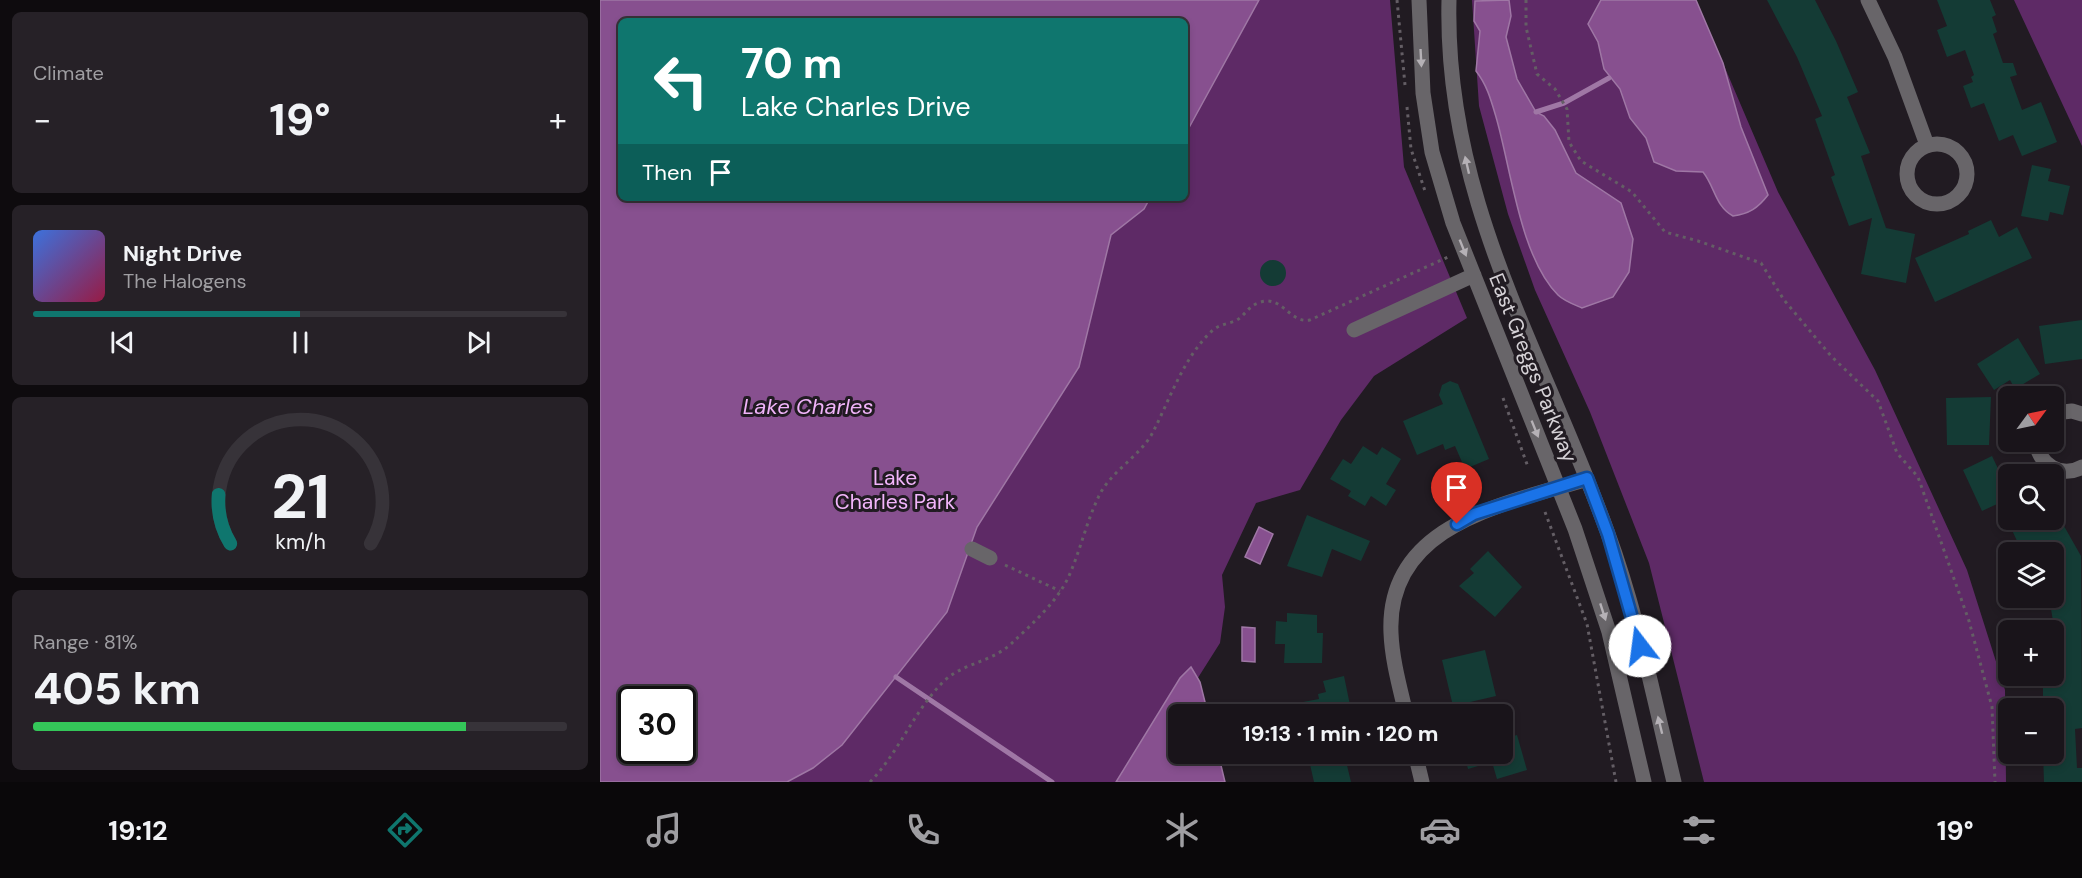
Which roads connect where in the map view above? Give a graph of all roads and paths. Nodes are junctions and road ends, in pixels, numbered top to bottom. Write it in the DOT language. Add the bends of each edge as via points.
graph roads {
  1 [pos="1419,0"];
  2 [pos="1449,0"];
  3 [pos="1526,0"];
  4 [pos="1868,0"];
  5 [pos="1927,145"];
  6 [pos="1451,255"];
  7 [pos="1474,275"];
  8 [pos="1354,330"];
  9 [pos="2064,412"];
  10 [pos="2082,414"];
  11 [pos="2039,452"];
  12 [pos="2082,467"];
  13 [pos="1587,478"];
  14 [pos="1557,488"];
  15 [pos="1545,512"];
  16 [pos="972,549"];
  17 [pos="990,558"];
  18 [pos="1060,591"];
  19 [pos="1404,704"];
  20 [pos="1418,764"];
  21 [pos="870,782"];
  22 [pos="1422,782"];
  23 [pos="1617,782"];
  24 [pos="1644,782"];
  25 [pos="1674,782"];
  26 [pos="1995,782"];
  1 -- 7 [label="street, East Greggs Parkway, one-way" via="1423,93 1432,152 1453,223"];
  13 -- 2 [label="street, East Greggs Parkway, one-way" via="1505,286 1474,192 1457,120"];
  3 -- 26 [label="path" via="1526,27 1537,74 1555,89 1567,110 1569,142 1581,161 1632,192 1665,232 1761,263 1784,300 1831,356 1878,401 1897,453 1918,477 1969,621 1992,707"];
  4 -- 5 [label="street" via="1895,57"];
  5 -- 5 [label="street" via="1908,162 1908,182 1919,198 1938,204 1948,202 1957,197 1967,180 1965,160 1950,146"];
  6 -- 18 [label="path" via="1310,320 1297,319 1283,305 1266,301 1212,330 1180,376 1149,439 1097,498"];
  7 -- 8 [label="street"];
  7 -- 14 [label="street, East Greggs Parkway, one-way"];
  9 -- 10 [label="street"];
  11 -- 12 [label="street" via="2048,465 2068,471"];
  13 -- 14 [label="street"];
  25 -- 13 [label="street, East Greggs Parkway, one-way" via="1622,580"];
  14 -- 19 [label="street" via="1474,514 1440,533 1409,564 1395,594 1391,632"];
  14 -- 24 [label="street, East Greggs Parkway, one-way" via="1575,529 1609,632"];
  15 -- 23 [label="path" via="1587,624"];
  16 -- 17 [label="street"];
  17 -- 18 [label="path"];
  18 -- 21 [label="path" via="997,656 955,672 941,684 888,763"];
  20 -- 22 [label="street"];
}
